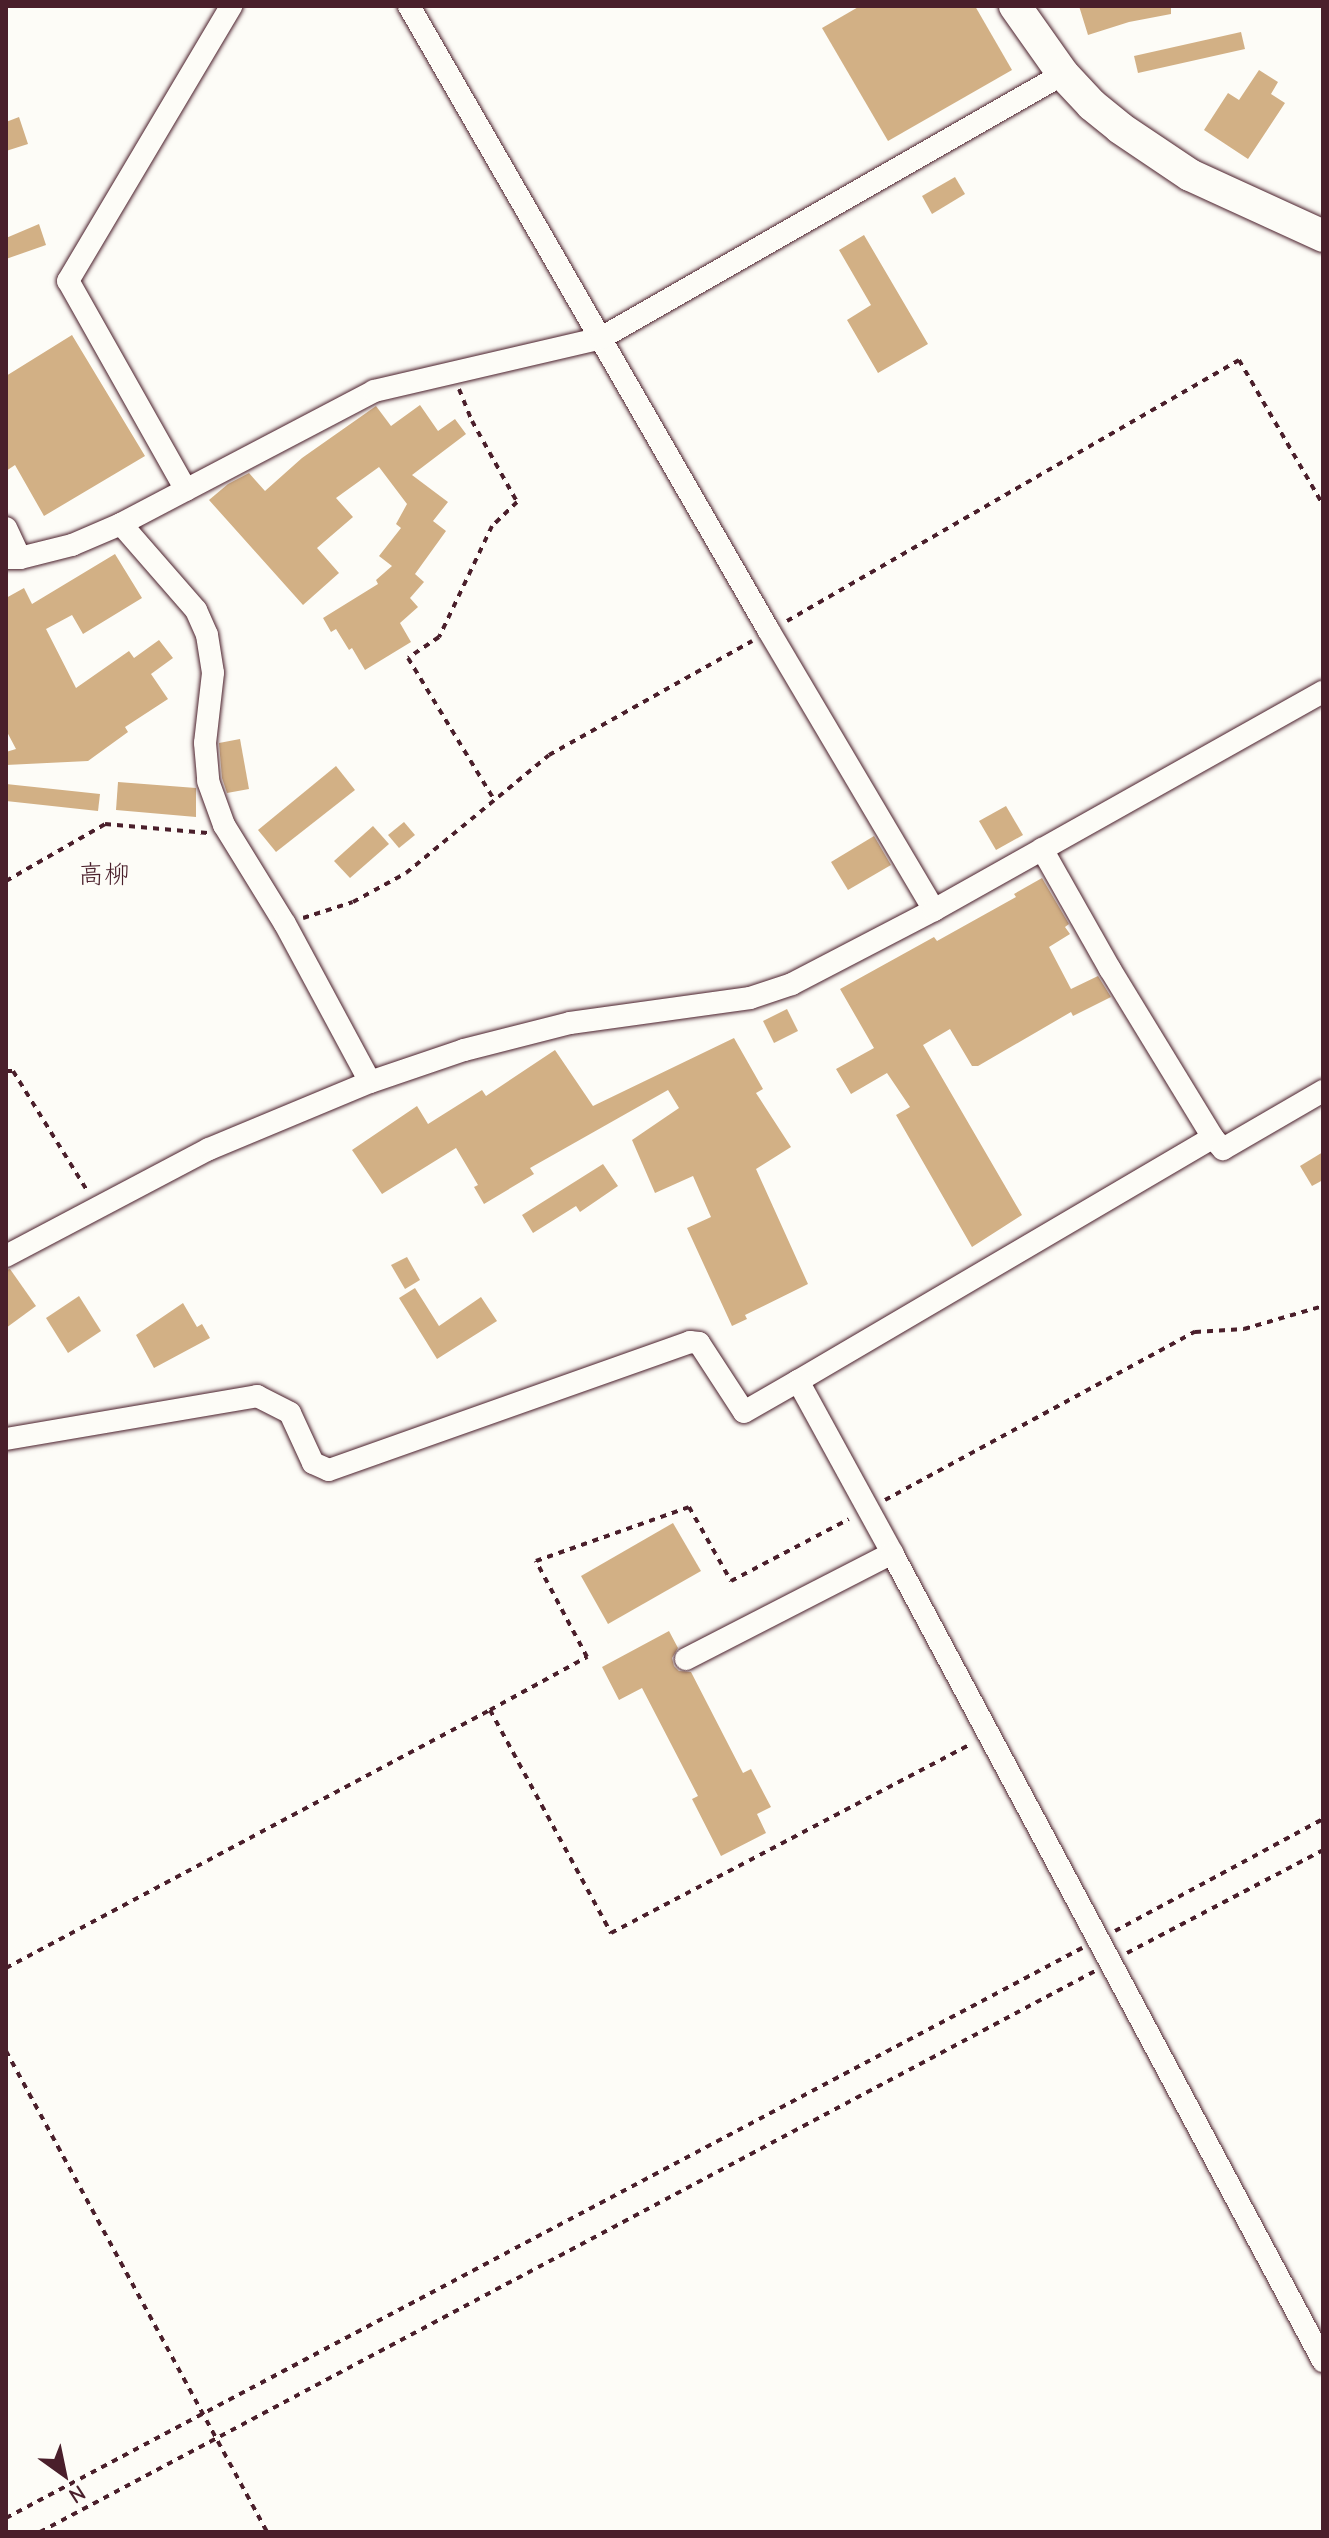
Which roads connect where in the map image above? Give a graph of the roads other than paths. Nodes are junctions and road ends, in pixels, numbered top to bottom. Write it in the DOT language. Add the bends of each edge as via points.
graph roads {
  1 [pos="231,6"];
  2 [pos="409,6"];
  3 [pos="1015,6"];
  4 [pos="1063,74"];
  5 [pos="1323,236"];
  6 [pos="601,338"];
  7 [pos="186,490"];
  8 [pos="121,524"];
  9 [pos="6,528"];
  10 [pos="13,558"];
  11 [pos="1323,692"];
  12 [pos="1042,849"];
  13 [pos="934,910"];
  14 [pos="370,1082"];
  15 [pos="1323,1091"];
  16 [pos="1213,1138"];
  17 [pos="6,1256"];
  18 [pos="798,1381"];
  19 [pos="6,1439"];
  20 [pos="892,1553"];
  21 [pos="686,1659"];
  22 [pos="1323,2361"];
  1 -- 7 [label="street" via="68,281"];
  2 -- 6 [label="street"];
  3 -- 4 [label="street"];
  4 -- 5 [label="street" via="1092,105 1157,155 1252,206"];
  4 -- 6 [label="street"];
  6 -- 7 [label="street" via="374,391"];
  6 -- 13 [label="street"];
  7 -- 8 [label="street"];
  8 -- 10 [label="street" via="72,545"];
  8 -- 14 [label="street" via="180,588 207,635 213,673 205,743 208,781 224,825 285,924"];
  9 -- 10 [label="street"];
  11 -- 12 [label="street"];
  12 -- 13 [label="street"];
  12 -- 16 [label="street"];
  13 -- 14 [label="street" via="792,984 750,998 570,1023 464,1050"];
  14 -- 17 [label="street" via="209,1149"];
  15 -- 16 [label="street" via="1223,1149"];
  16 -- 18 [label="street"];
  18 -- 19 [label="street" via="744,1412 705,1348 690,1342 329,1470 313,1463 290,1413 257,1396"];
  18 -- 20 [label="street"];
  20 -- 21 [label="street"];
  20 -- 22 [label="street"];
}
